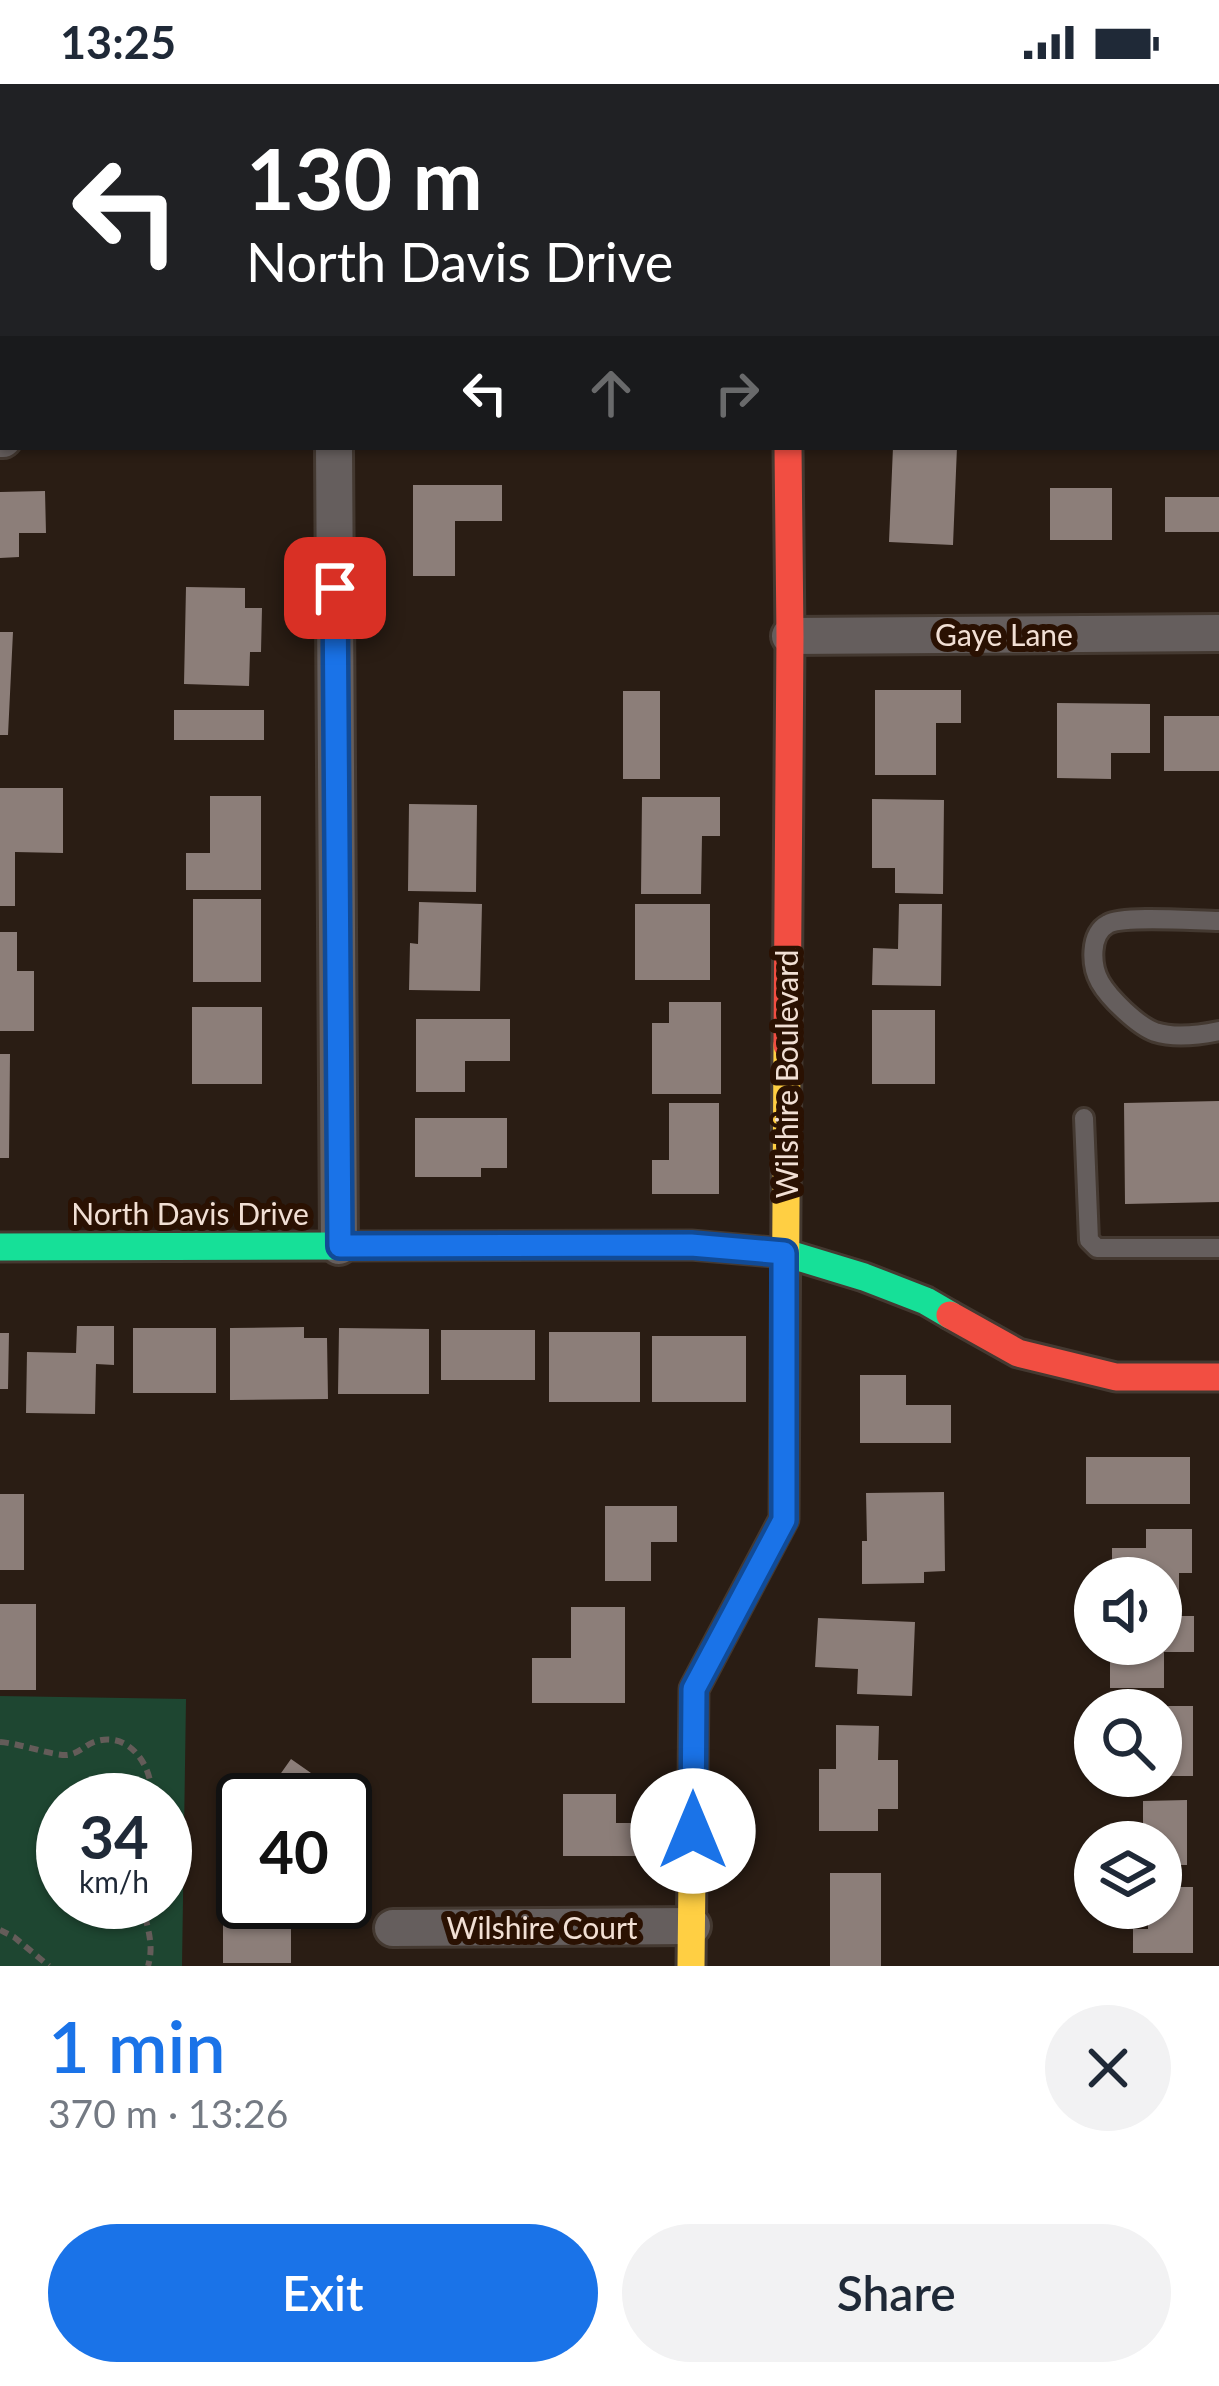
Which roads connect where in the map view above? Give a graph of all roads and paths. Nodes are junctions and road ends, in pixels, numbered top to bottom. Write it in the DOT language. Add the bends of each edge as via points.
graph roads {
  1 [pos="334,450"];
  2 [pos="788,450"];
  3 [pos="1219,633"];
  4 [pos="790,636"];
  5 [pos="1219,921"];
  6 [pos="1219,1030"];
  7 [pos="1084,1118"];
  8 [pos="0,1246"];
  9 [pos="340,1246"];
  10 [pos="1219,1248"];
  11 [pos="784,1253"];
  12 [pos="1219,1377"];
  13 [pos="0,1742"];
  14 [pos="149,1773"];
  15 [pos="692,1926"];
  16 [pos="393,1928"];
  17 [pos="149,1929"];
  18 [pos="0,1930"];
  19 [pos="49,1966"];
  20 [pos="148,1966"];
  21 [pos="692,1966"];
  1 -- 9 [label="street"];
  2 -- 4 [label="street, Wilshire Boulevard"];
  3 -- 4 [label="street, Gaye Lane"];
  4 -- 11 [label="street, Wilshire Boulevard"];
  5 -- 6 [label="lane" via="1115,921 1094,941 1098,980 1137,1023 1160,1034"];
  7 -- 10 [label="lane" via="1089,1240 1097,1248"];
  8 -- 9 [label="street, North Davis Drive"];
  9 -- 11 [label="street, North Davis Drive" via="691,1245"];
  11 -- 12 [label="street, North Davis Drive" via="926,1301 1018,1353 1116,1377"];
  11 -- 15 [label="street, Wilshire Boulevard" via="784,1520 694,1689"];
  13 -- 14 [label="path" via="66,1755 119,1742"];
  15 -- 16 [label="street, Wilshire Court"];
  15 -- 21 [label="street, Wilshire Boulevard"];
  17 -- 20 [label="path"];
  18 -- 19 [label="path"];
}
